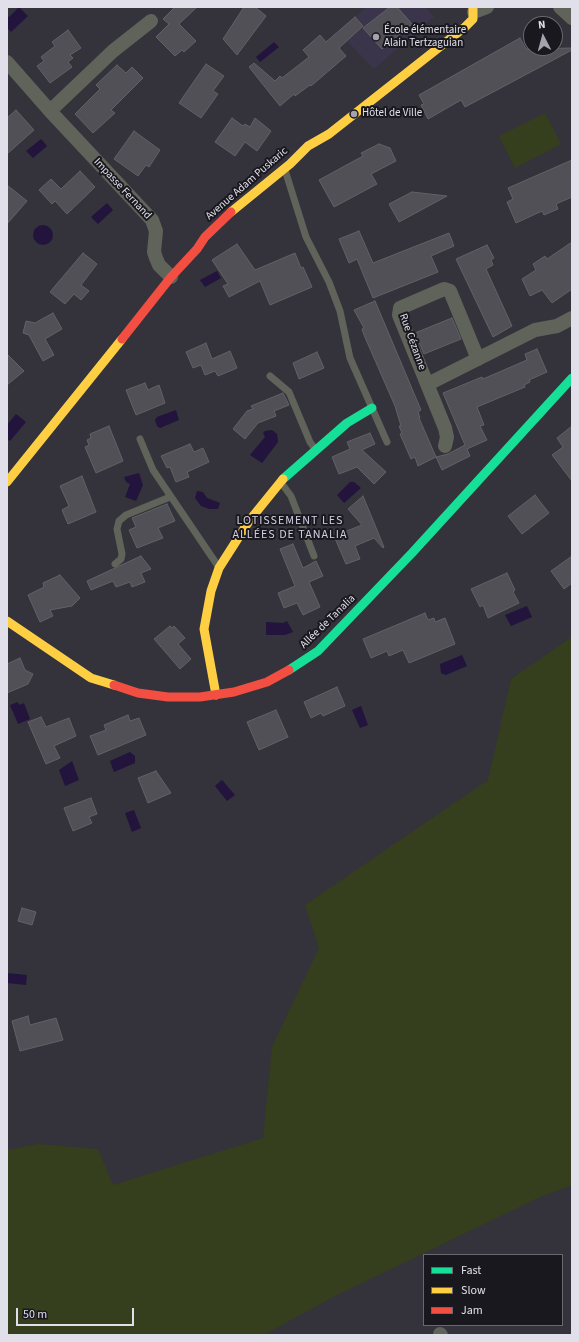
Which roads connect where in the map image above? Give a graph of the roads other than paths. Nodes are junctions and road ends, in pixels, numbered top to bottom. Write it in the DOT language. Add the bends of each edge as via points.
graph roads {
  1 [pos="560,7"];
  2 [pos="478,9"];
  3 [pos="572,18"];
  4 [pos="151,22"];
  5 [pos="7,62"];
  6 [pos="50,111"];
  7 [pos="284,168"];
  8 [pos="171,277"];
  9 [pos="572,318"];
  10 [pos="478,359"];
  11 [pos="270,376"];
  12 [pos="572,378"];
  13 [pos="428,384"];
  14 [pos="372,408"];
  15 [pos="140,439"];
  16 [pos="387,442"];
  17 [pos="445,446"];
  18 [pos="316,450"];
  19 [pos="9,477"];
  20 [pos="280,483"];
  21 [pos="170,498"];
  22 [pos="314,556"];
  23 [pos="115,564"];
  24 [pos="219,568"];
  25 [pos="7,621"];
  26 [pos="216,695"];
  1 -- 3 [label="street"];
  2 -- 7 [label="street, Avenue Adam Puskaric" via="465,27 329,134 308,146"];
  4 -- 6 [label="street" via="113,51"];
  5 -- 6 [label="street, Impasse Fernand"];
  6 -- 8 [label="street, Impasse Fernand" via="152,220 156,231 156,258"];
  7 -- 8 [label="street, Avenue Adam Puskaric" via="205,237"];
  7 -- 14 [label="lane" via="297,214 312,251 329,282 340,311 350,358"];
  8 -- 19 [label="street, Avenue Adam Puskaric"];
  9 -- 10 [label="street, Rue Cézanne" via="557,326 535,330"];
  10 -- 13 [label="street, Rue Cézanne"];
  10 -- 13 [label="street, Rue Cézanne" via="450,291 444,289 400,308 399,315"];
  11 -- 18 [label="lane" via="289,392 310,442"];
  12 -- 26 [label="street, Allée de Tanalia" via="412,553 318,651 267,682"];
  13 -- 17 [label="street, Rue Cézanne" via="445,428"];
  14 -- 16 [label="lane"];
  14 -- 18 [label="street" via="347,423"];
  15 -- 21 [label="lane" via="153,470"];
  18 -- 20 [label="street"];
  20 -- 22 [label="lane" via="291,496"];
  20 -- 24 [label="street" via="249,522"];
  21 -- 23 [label="lane" via="126,515 120,521 117,529 122,554 121,559"];
  21 -- 24 [label="lane"];
  24 -- 26 [label="street" via="211,591 204,629"];
  25 -- 26 [label="street, Allée de Tanalia" via="91,678 138,693 168,697"];
}
